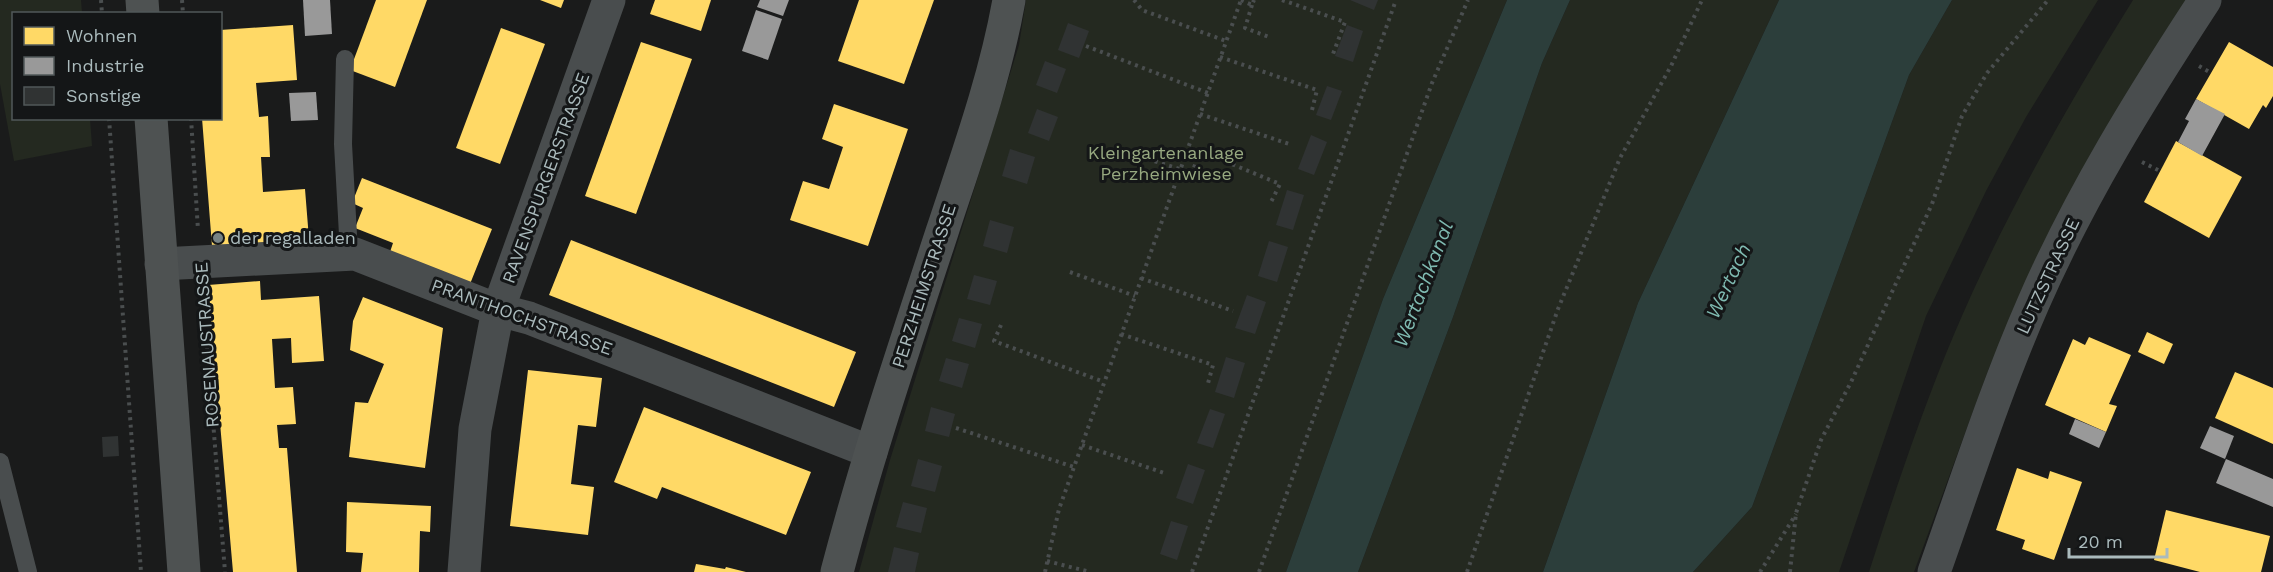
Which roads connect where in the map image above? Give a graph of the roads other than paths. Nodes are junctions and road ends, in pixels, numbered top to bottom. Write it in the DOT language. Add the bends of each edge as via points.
graph roads {
  1 [pos="609,0"];
  2 [pos="1009,0"];
  3 [pos="2205,0"];
  4 [pos="345,59"];
  5 [pos="151,120"];
  6 [pos="349,253"];
  7 [pos="161,264"];
  8 [pos="498,310"];
  9 [pos="871,452"];
  10 [pos="0,462"];
  11 [pos="9,525"];
  12 [pos="28,572"];
  13 [pos="184,572"];
  14 [pos="464,572"];
  15 [pos="837,572"];
  16 [pos="1934,572"];
  1 -- 8 [label="street, RAVENSPURGERSTRASSE"];
  2 -- 9 [label="street, PERZHEIMSTRASSE" via="1002,40 979,118"];
  3 -- 16 [label="street, LUTZSTRASSE" via="2101,164 2039,292 1997,393"];
  4 -- 6 [label="lane" via="343,144"];
  5 -- 7 [label="street"];
  6 -- 7 [label="street, PRANTHOCHSTRASSE"];
  6 -- 8 [label="street, PRANTHOCHSTRASSE"];
  7 -- 13 [label="street"];
  8 -- 9 [label="street, PRANTHOCHSTRASSE" via="529,318"];
  8 -- 14 [label="street, RAVENSPURGERSTRASSE" via="475,429"];
  9 -- 15 [label="street, PERZHEIMSTRASSE"];
  10 -- 11 [label="lane"];
  11 -- 12 [label="lane"];
}
